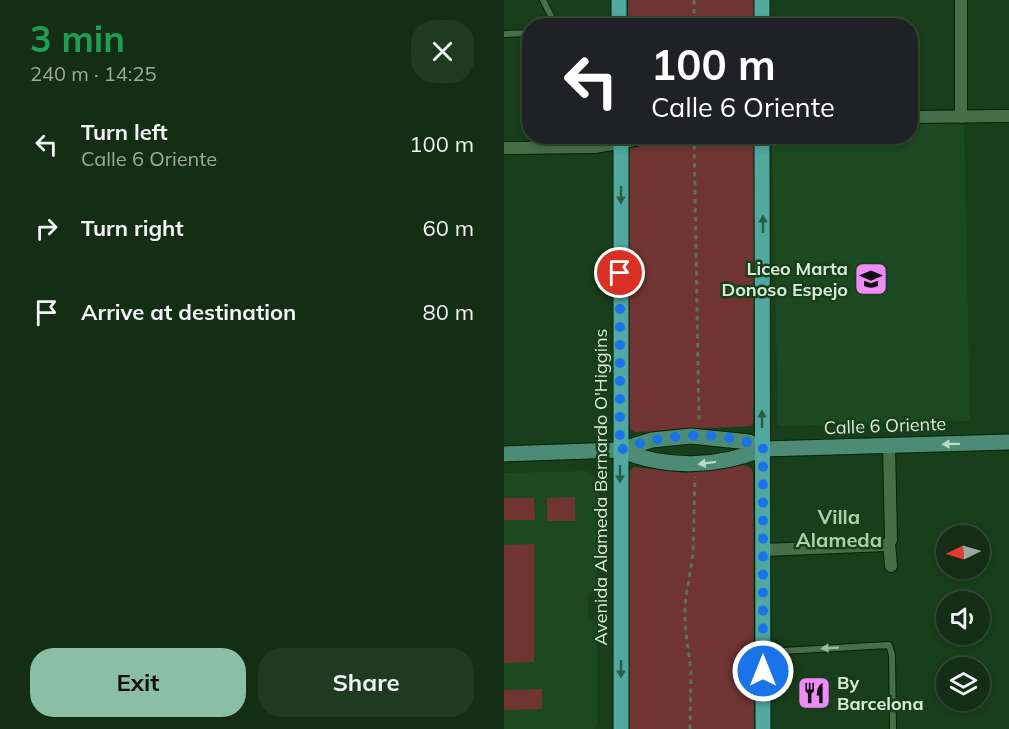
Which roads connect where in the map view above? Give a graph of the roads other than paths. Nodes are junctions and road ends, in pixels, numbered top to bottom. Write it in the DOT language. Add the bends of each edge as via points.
graph roads {
  1 [pos="543,0"];
  2 [pos="619,0"];
  3 [pos="762,0"];
  4 [pos="961,0"];
  5 [pos="552,18"];
  6 [pos="619,18"];
  7 [pos="762,18"];
  8 [pos="522,33"];
  9 [pos="504,34"];
  10 [pos="1009,116"];
  11 [pos="918,117"];
  12 [pos="961,117"];
  13 [pos="606,144"];
  14 [pos="621,144"];
  15 [pos="762,144"];
  16 [pos="504,148"];
  17 [pos="1009,442"];
  18 [pos="890,445"];
  19 [pos="763,448"];
  20 [pos="620,450"];
  21 [pos="504,454"];
  22 [pos="889,543"];
  23 [pos="763,550"];
  24 [pos="891,566"];
  25 [pos="763,652"];
  26 [pos="621,729"];
  27 [pos="763,729"];
  28 [pos="893,729"];
  1 -- 5 [label="lane"];
  2 -- 6 [label="main road"];
  3 -- 7 [label="main road"];
  4 -- 12 [label="street"];
  8 -- 9 [label="lane"];
  10 -- 12 [label="street"];
  11 -- 12 [label="street"];
  13 -- 16 [label="street"];
  14 -- 20 [label="main road, Avenida Alameda Bernardo O'Higgins, one-way"];
  19 -- 15 [label="main road, one-way"];
  17 -- 18 [label="main road, Calle 6 Oriente, one-way"];
  18 -- 19 [label="main road, Calle 6 Oriente"];
  18 -- 22 [label="street"];
  19 -- 20 [label="main road, Calle 6 Oriente" via="749,442 699,436 652,440"];
  19 -- 20 [label="main road, Calle 6 Oriente, one-way" via="722,461 696,464 668,463"];
  19 -- 23 [label="main road"];
  20 -- 21 [label="main road, Calle 6 Oriente"];
  20 -- 26 [label="main road, Avenida Alameda Bernardo O'Higgins, one-way"];
  22 -- 23 [label="street"];
  22 -- 24 [label="street"];
  23 -- 25 [label="main road"];
  25 -- 27 [label="main road"];
  28 -- 25 [label="lane, one-way" via="892,655 888,645"];
}
